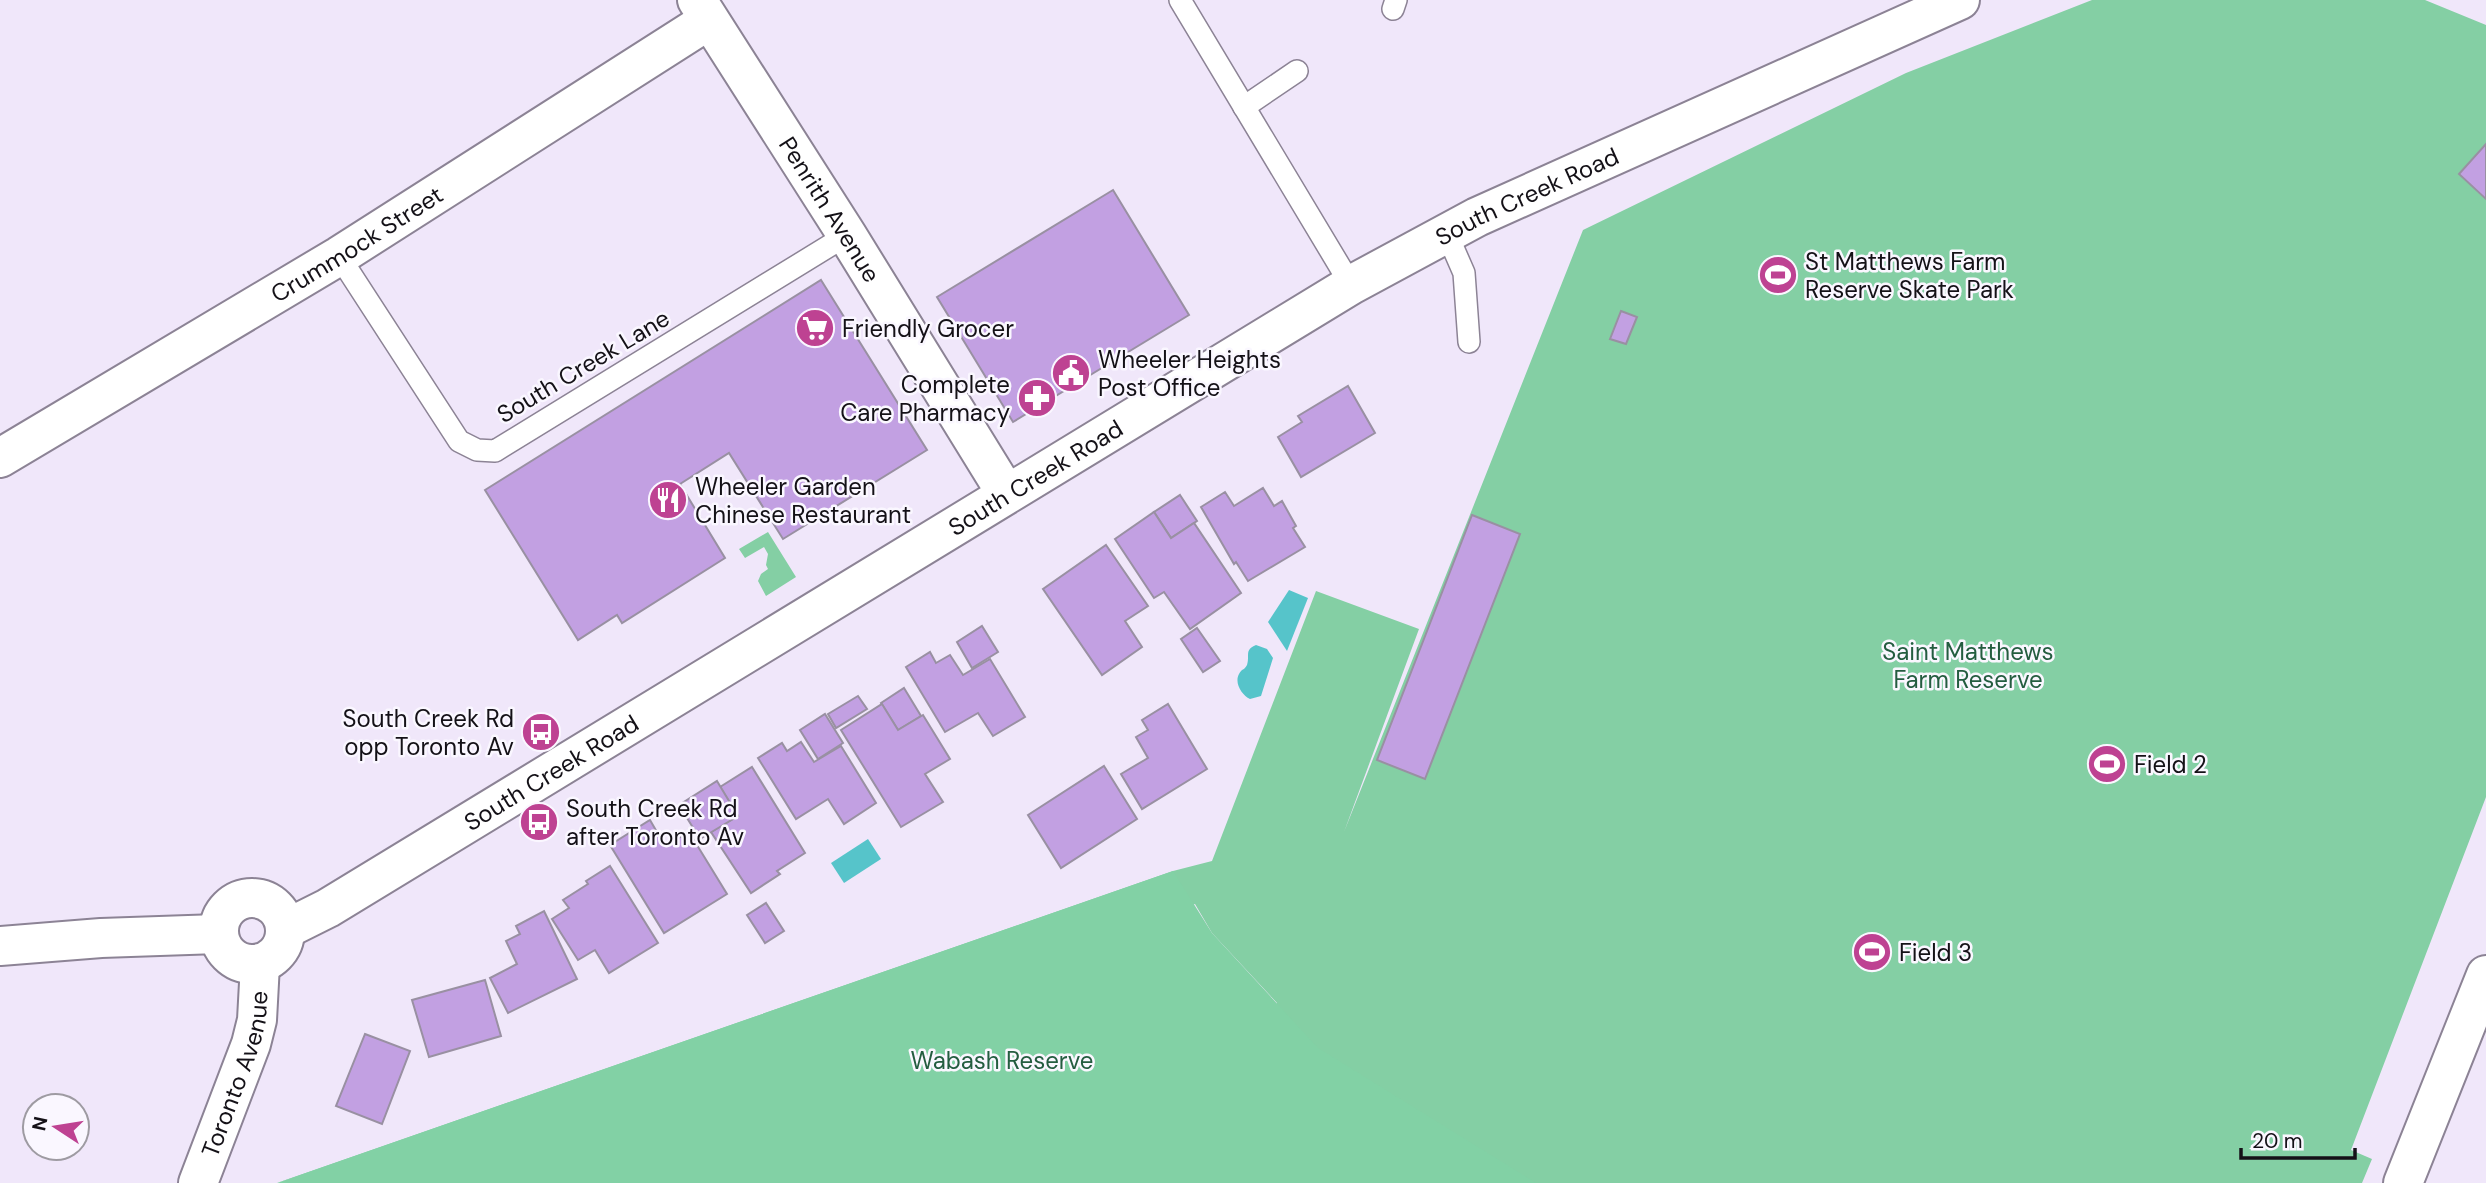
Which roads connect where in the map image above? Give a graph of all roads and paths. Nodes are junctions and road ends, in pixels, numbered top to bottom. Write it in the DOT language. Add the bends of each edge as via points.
graph roads {
  1 [pos="1180,0"];
  2 [pos="1960,0"];
  3 [pos="703,10"];
  4 [pos="1297,71"];
  5 [pos="1244,107"];
  6 [pos="1447,234"];
  7 [pos="847,235"];
  8 [pos="339,256"];
  9 [pos="1351,285"];
  10 [pos="1469,342"];
  11 [pos="0,457"];
  12 [pos="1006,493"];
  13 [pos="286,929"];
  14 [pos="218,934"];
  15 [pos="0,947"];
  16 [pos="260,964"];
  17 [pos="2486,975"];
  18 [pos="2472,1051"];
  19 [pos="198,1183"];
  20 [pos="2403,1183"];
  1 -- 5 [label="lane"];
  2 -- 6 [label="street, South Creek Road"];
  3 -- 7 [label="street, Penrith Avenue"];
  3 -- 8 [label="street, Crummock Street"];
  4 -- 5 [label="lane"];
  5 -- 9 [label="lane"];
  6 -- 9 [label="street, South Creek Road"];
  6 -- 10 [label="lane" via="1464,273"];
  7 -- 8 [label="lane, South Creek Lane" via="495,450 477,450 459,441"];
  7 -- 12 [label="street, Penrith Avenue"];
  8 -- 11 [label="street, Crummock Street"];
  9 -- 12 [label="street, South Creek Road"];
  12 -- 13 [label="street, South Creek Road" via="328,908"];
  13 -- 14 [label="street" via="276,907 255,897 243,898 224,911"];
  13 -- 16 [label="street" via="279,950"];
  14 -- 15 [label="street"];
  14 -- 16 [label="street" via="228,955"];
  16 -- 19 [label="street, Toronto Avenue" via="251,1044"];
  17 -- 18 [label="street"];
  18 -- 20 [label="street"];
}
